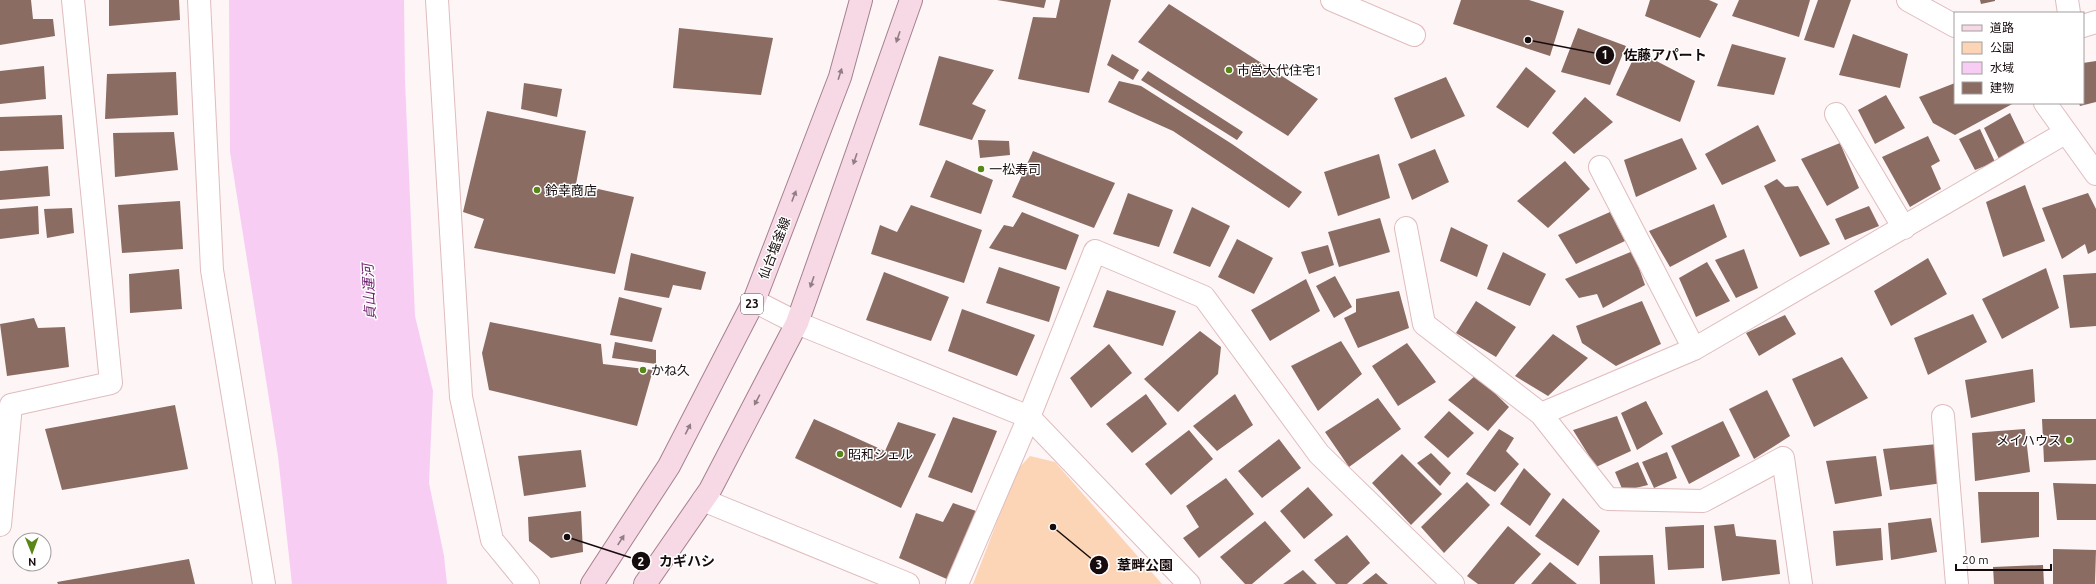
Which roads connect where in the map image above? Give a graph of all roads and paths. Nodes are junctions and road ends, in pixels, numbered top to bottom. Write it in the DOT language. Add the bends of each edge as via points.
graph roads {
  1 [pos="73,0"];
  2 [pos="199,0"];
  3 [pos="437,0"];
  4 [pos="862,0"];
  5 [pos="911,0"];
  6 [pos="1332,0"];
  7 [pos="1908,0"];
  8 [pos="2067,0"];
  9 [pos="2069,12"];
  10 [pos="2096,22"];
  11 [pos="1954,25"];
  12 [pos="2084,26"];
  13 [pos="1414,35"];
  14 [pos="2046,104"];
  15 [pos="1836,114"];
  16 [pos="2065,133"];
  17 [pos="1600,166"];
  18 [pos="2096,174"];
  19 [pos="1406,228"];
  20 [pos="1904,228"];
  21 [pos="754,301"];
  22 [pos="797,323"];
  23 [pos="1694,349"];
  24 [pos="6,404"];
  25 [pos="1541,414"];
  26 [pos="1943,416"];
  27 [pos="1029,417"];
  28 [pos="703,500"];
  29 [pos="0,526"];
  30 [pos="1450,583"];
  31 [pos="264,584"];
  32 [pos="528,584"];
  33 [pos="592,584"];
  34 [pos="645,584"];
  35 [pos="908,584"];
  36 [pos="957,584"];
  37 [pos="1189,584"];
  38 [pos="1801,584"];
  39 [pos="1957,584"];
  1 -- 24 [label="street" via="111,383"];
  2 -- 31 [label="street" via="212,270"];
  3 -- 32 [label="street" via="461,397 492,540"];
  21 -- 4 [label="main road, 仙台塩釜線 / 23, one-way" via="840,77"];
  5 -- 22 [label="main road, one-way"];
  6 -- 13 [label="street"];
  7 -- 11 [label="street"];
  8 -- 9 [label="street"];
  10 -- 12 [label="street"];
  14 -- 16 [label="street"];
  15 -- 20 [label="street"];
  16 -- 18 [label="street"];
  16 -- 20 [label="street"];
  17 -- 23 [label="street"];
  19 -- 25 [label="street" via="1424,324"];
  20 -- 23 [label="street"];
  21 -- 22 [label="street"];
  33 -- 21 [label="main road, 仙台塩釜線 / 23, one-way" via="669,466"];
  22 -- 27 [label="street"];
  22 -- 28 [label="main road, one-way"];
  23 -- 25 [label="street"];
  24 -- 29 [label="street"];
  25 -- 38 [label="street" via="1608,499 1703,501 1783,458"];
  26 -- 39 [label="street"];
  27 -- 30 [label="street" via="1095,251 1204,297 1319,454"];
  27 -- 36 [label="street"];
  27 -- 37 [label="street"];
  28 -- 34 [label="main road"];
  28 -- 35 [label="street"];
}
